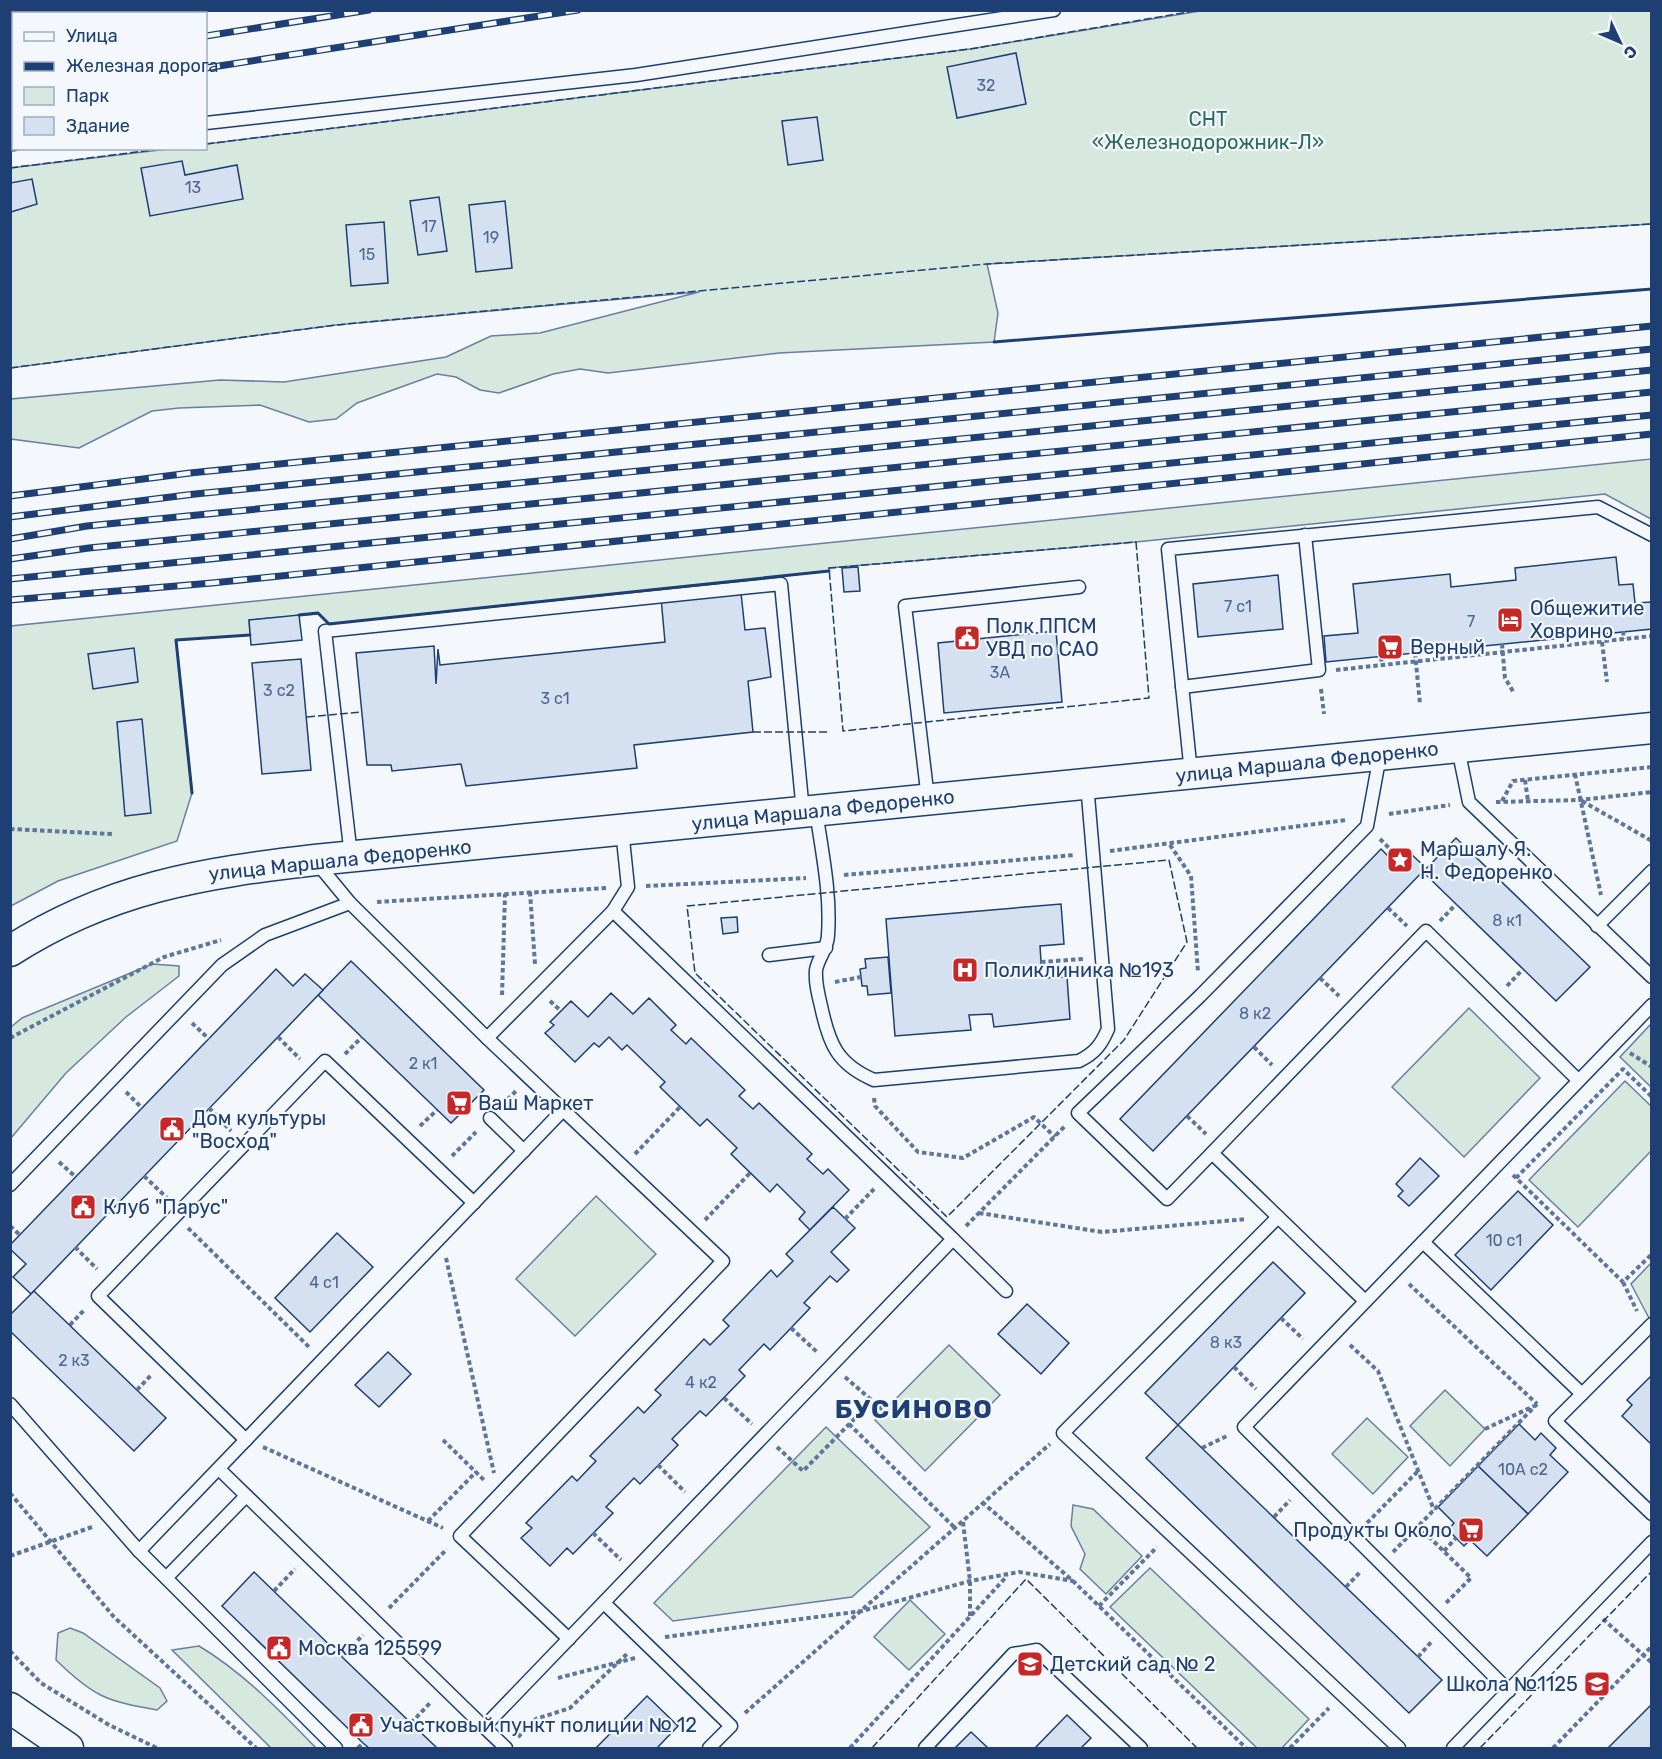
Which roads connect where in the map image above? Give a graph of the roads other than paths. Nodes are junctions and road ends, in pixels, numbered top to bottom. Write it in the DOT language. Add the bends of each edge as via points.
graph roads {
  1 [pos="1054,10"];
  2 [pos="207,123"];
  3 [pos="1305,535"];
  4 [pos="1652,535"];
  5 [pos="1079,587"];
  6 [pos="1182,687"];
  7 [pos="1652,728"];
  8 [pos="1458,746"];
  9 [pos="1381,754"];
  10 [pos="1191,773"];
  11 [pos="1087,784"];
  12 [pos="928,800"];
  13 [pos="809,812"];
  14 [pos="622,830"];
  15 [pos="351,856"];
  16 [pos="315,860"];
  17 [pos="1652,871"];
  18 [pos="350,903"];
  19 [pos="613,910"];
  20 [pos="1602,921"];
  21 [pos="826,948"];
  22 [pos="10,951"];
  23 [pos="769,955"];
  24 [pos="1652,977"];
  25 [pos="1652,1005"];
  26 [pos="487,1038"];
  27 [pos="1578,1080"];
  28 [pos="563,1110"];
  29 [pos="490,1118"];
  30 [pos="1215,1149"];
  31 [pos="524,1151"];
  32 [pos="10,1185"];
  33 [pos="474,1203"];
  34 [pos="1278,1217"];
  35 [pos="953,1239"];
  36 [pos="1423,1242"];
  37 [pos="1006,1292"];
  38 [pos="1365,1301"];
  39 [pos="1649,1327"];
  40 [pos="1582,1394"];
  41 [pos="10,1404"];
  42 [pos="246,1440"];
  43 [pos="219,1469"];
  44 [pos="246,1496"];
  45 [pos="1652,1514"];
  46 [pos="1652,1542"];
  47 [pos="138,1551"];
  48 [pos="166,1578"];
  49 [pos="604,1603"];
  50 [pos="569,1639"];
  51 [pos="1509,1691"];
  52 [pos="10,1708"];
  53 [pos="484,1727"];
  54 [pos="510,1745"];
  55 [pos="68,1749"];
  56 [pos="336,1749"];
  57 [pos="709,1749"];
  58 [pos="925,1749"];
  59 [pos="1141,1749"];
  60 [pos="1400,1749"];
  61 [pos="1453,1749"];
  1 -- 2 [label="lane" via="636,75"];
  3 -- 4 [label="lane" via="1598,507"];
  3 -- 6 [label="lane" via="1319,671"];
  3 -- 6 [label="lane" via="1168,549"];
  5 -- 12 [label="lane" via="905,606"];
  6 -- 10 [label="lane"];
  7 -- 8 [label="street, улица Маршала Федоренко"];
  8 -- 9 [label="street, улица Маршала Федоренко"];
  8 -- 20 [label="lane" via="1469,802"];
  9 -- 10 [label="street, улица Маршала Федоренко"];
  9 -- 30 [label="lane" via="1367,826 1078,1113 1167,1199"];
  10 -- 11 [label="street, улица Маршала Федоренко"];
  11 -- 12 [label="street, улица Маршала Федоренко"];
  11 -- 21 [label="lane" via="1108,1029 1101,1045 1091,1054 1079,1060 874,1080 844,1064 826,1033 816,985 816,968"];
  12 -- 13 [label="street, улица Маршала Федоренко"];
  13 -- 14 [label="street, улица Маршала Федоренко"];
  13 -- 15 [label="lane" via="781,584 325,630"];
  13 -- 21 [label="lane" via="827,893"];
  14 -- 15 [label="street, улица Маршала Федоренко"];
  14 -- 19 [label="lane" via="628,887"];
  15 -- 16 [label="street, улица Маршала Федоренко"];
  16 -- 18 [label="lane"];
  16 -- 22 [label="street, улица Маршала Федоренко" via="218,872 116,898 71,917"];
  17 -- 20 [label="lane"];
  18 -- 26 [label="lane"];
  18 -- 32 [label="lane" via="265,935 222,965"];
  19 -- 26 [label="lane"];
  19 -- 35 [label="lane"];
  20 -- 24 [label="lane"];
  21 -- 23 [label="lane"];
  25 -- 27 [label="lane"];
  26 -- 28 [label="lane"];
  27 -- 30 [label="lane" via="1425,931"];
  27 -- 36 [label="lane"];
  28 -- 31 [label="lane"];
  28 -- 50 [label="lane" via="723,1261 460,1536"];
  29 -- 31 [label="lane"];
  30 -- 34 [label="lane"];
  31 -- 33 [label="lane"];
  33 -- 42 [label="lane"];
  33 -- 42 [label="lane" via="325,1061 98,1296"];
  34 -- 38 [label="lane"];
  34 -- 60 [label="lane" via="1063,1434"];
  35 -- 37 [label="lane"];
  35 -- 49 [label="lane"];
  36 -- 38 [label="lane"];
  36 -- 40 [label="lane"];
  38 -- 51 [label="lane" via="1244,1427"];
  39 -- 40 [label="lane"];
  40 -- 45 [label="lane" via="1555,1421"];
  41 -- 47 [label="lane"];
  42 -- 43 [label="lane"];
  43 -- 44 [label="lane"];
  43 -- 47 [label="lane"];
  44 -- 48 [label="lane"];
  44 -- 53 [label="lane"];
  46 -- 51 [label="lane"];
  47 -- 48 [label="lane"];
  48 -- 56 [label="lane"];
  49 -- 50 [label="lane"];
  49 -- 57 [label="lane" via="731,1726"];
  50 -- 53 [label="lane"];
  51 -- 61 [label="lane"];
  52 -- 55 [label="street"];
  53 -- 54 [label="lane"];
  58 -- 59 [label="lane" via="1013,1654 1037,1650"];
}
